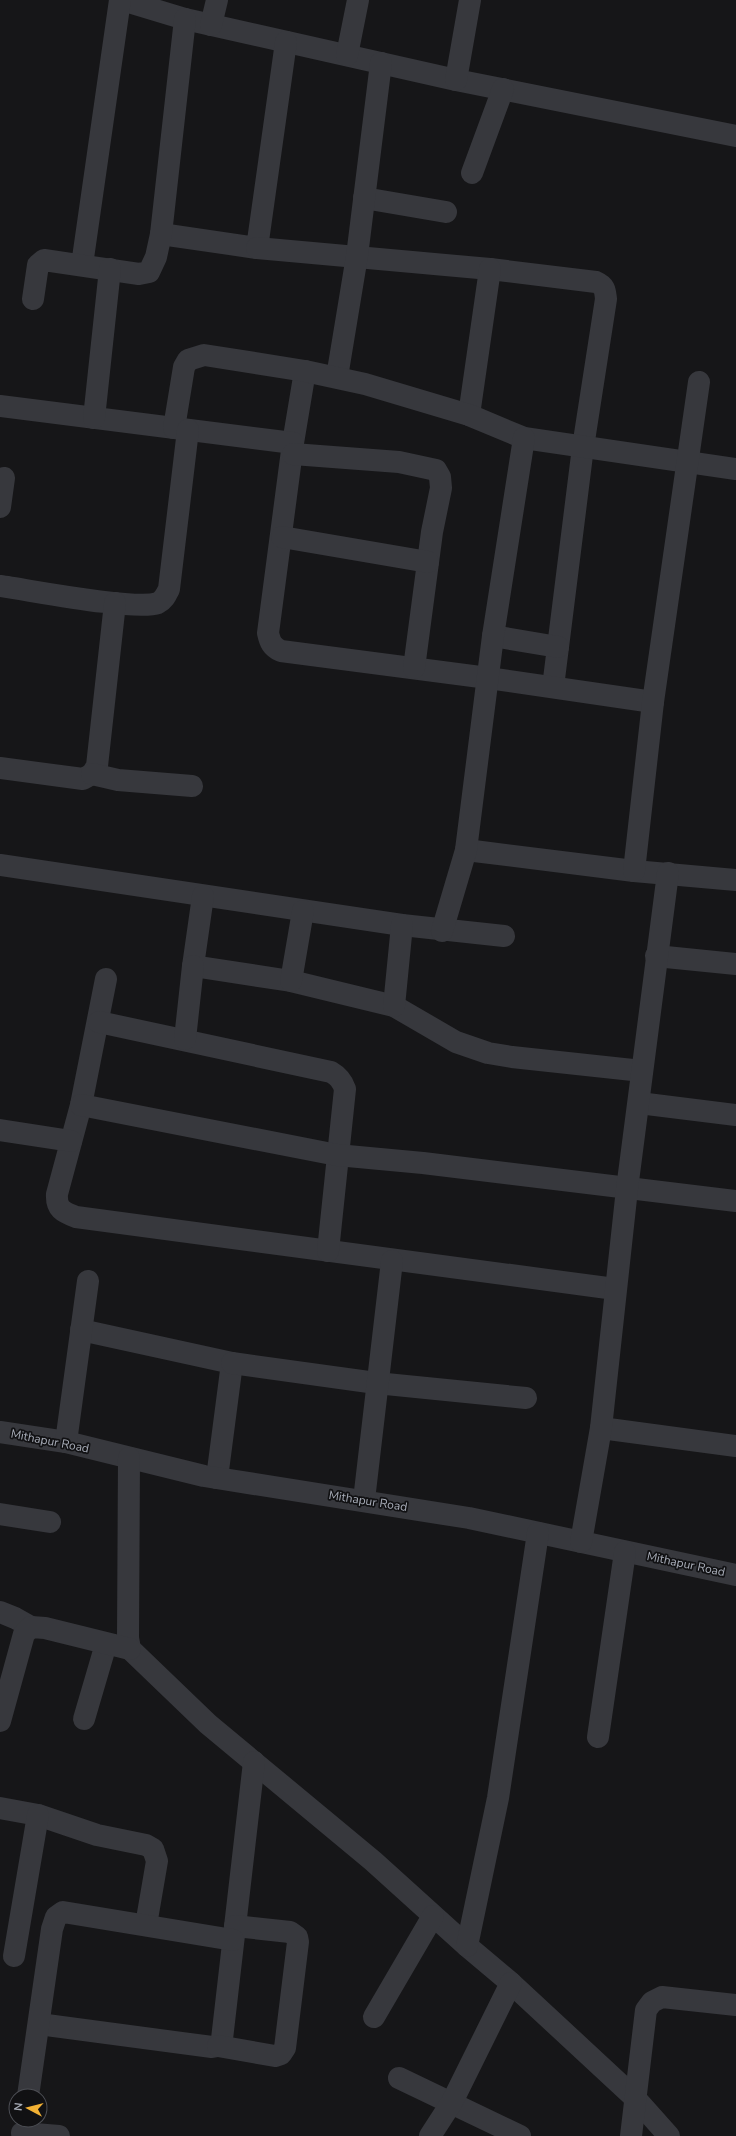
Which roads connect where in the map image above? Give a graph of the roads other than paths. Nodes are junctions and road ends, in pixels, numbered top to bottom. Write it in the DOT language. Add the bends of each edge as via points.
graph roads {
  1 [pos="121,0"];
  2 [pos="217,0"];
  3 [pos="358,0"];
  4 [pos="470,0"];
  5 [pos="185,19"];
  6 [pos="211,25"];
  7 [pos="286,42"];
  8 [pos="347,55"];
  9 [pos="381,63"];
  10 [pos="456,80"];
  11 [pos="503,89"];
  12 [pos="735,130"];
  13 [pos="472,173"];
  14 [pos="364,198"];
  15 [pos="446,212"];
  16 [pos="161,234"];
  17 [pos="257,248"];
  18 [pos="357,256"];
  19 [pos="82,265"];
  20 [pos="490,269"];
  21 [pos="110,270"];
  22 [pos="33,299"];
  23 [pos="305,371"];
  24 [pos="337,377"];
  25 [pos="699,382"];
  26 [pos="0,406"];
  27 [pos="469,415"];
  28 [pos="94,418"];
  29 [pos="181,429"];
  30 [pos="524,438"];
  31 [pos="583,447"];
  32 [pos="293,449"];
  33 [pos="687,461"];
  34 [pos="736,469"];
  35 [pos="4,478"];
  36 [pos="0,507"];
  37 [pos="282,537"];
  38 [pos="428,562"];
  39 [pos="0,586"];
  40 [pos="115,603"];
  41 [pos="493,636"];
  42 [pos="558,647"];
  43 [pos="414,668"];
  44 [pos="488,678"];
  45 [pos="553,687"];
  46 [pos="652,702"];
  47 [pos="0,768"];
  48 [pos="92,774"];
  49 [pos="192,786"];
  50 [pos="466,850"];
  51 [pos="0,866"];
  52 [pos="634,871"];
  53 [pos="668,874"];
  54 [pos="736,880"];
  55 [pos="203,896"];
  56 [pos="303,911"];
  57 [pos="402,926"];
  58 [pos="442,931"];
  59 [pos="504,936"];
  60 [pos="656,956"];
  61 [pos="736,964"];
  62 [pos="192,966"];
  63 [pos="106,980"];
  64 [pos="290,981"];
  65 [pos="394,1006"];
  66 [pos="99,1022"];
  67 [pos="185,1039"];
  68 [pos="642,1071"];
  69 [pos="638,1103"];
  70 [pos="82,1105"];
  71 [pos="736,1115"];
  72 [pos="0,1130"];
  73 [pos="71,1141"];
  74 [pos="337,1155"];
  75 [pos="627,1189"];
  76 [pos="736,1202"];
  77 [pos="328,1251"];
  78 [pos="392,1261"];
  79 [pos="88,1282"];
  80 [pos="615,1289"];
  81 [pos="81,1330"];
  82 [pos="232,1362"];
  83 [pos="376,1383"];
  84 [pos="526,1398"];
  85 [pos="601,1428"];
  86 [pos="0,1432"];
  87 [pos="66,1442"];
  88 [pos="736,1446"];
  89 [pos="129,1458"];
  90 [pos="217,1478"];
  91 [pos="364,1500"];
  92 [pos="0,1514"];
  93 [pos="50,1522"];
  94 [pos="538,1532"];
  95 [pos="581,1542"];
  96 [pos="625,1552"];
  97 [pos="736,1575"];
  98 [pos="0,1612"];
  99 [pos="31,1626"];
  100 [pos="106,1644"];
  101 [pos="130,1649"];
  102 [pos="84,1719"];
  103 [pos="0,1721"];
  104 [pos="598,1737"];
  105 [pos="254,1762"];
  106 [pos="0,1808"];
  107 [pos="38,1815"];
  108 [pos="433,1916"];
  109 [pos="146,1925"];
  110 [pos="234,1933"];
  111 [pos="467,1946"];
  112 [pos="7,1955"];
  113 [pos="48,1960"];
  114 [pos="511,1983"];
  115 [pos="736,2005"];
  116 [pos="374,2017"];
  117 [pos="39,2024"];
  118 [pos="218,2046"];
  119 [pos="399,2078"];
  120 [pos="29,2088"];
  121 [pos="636,2099"];
  122 [pos="452,2102"];
  123 [pos="22,2130"];
  124 [pos="497,2130"];
  125 [pos="59,2136"];
  126 [pos="430,2136"];
  127 [pos="520,2136"];
  128 [pos="631,2136"];
  129 [pos="669,2136"];
  1 -- 5 [label="street"];
  1 -- 19 [label="street"];
  2 -- 6 [label="street"];
  3 -- 8 [label="street"];
  4 -- 10 [label="street"];
  5 -- 6 [label="street"];
  5 -- 16 [label="street"];
  6 -- 7 [label="street"];
  7 -- 8 [label="street"];
  7 -- 17 [label="street"];
  8 -- 9 [label="street"];
  9 -- 10 [label="street"];
  9 -- 14 [label="street"];
  10 -- 11 [label="street"];
  11 -- 12 [label="street"];
  11 -- 13 [label="street"];
  14 -- 15 [label="street"];
  14 -- 18 [label="street"];
  16 -- 17 [label="street"];
  16 -- 21 [label="street" via="156,257 149,272 139,274"];
  17 -- 18 [label="street"];
  18 -- 20 [label="street"];
  18 -- 24 [label="street"];
  19 -- 21 [label="street"];
  19 -- 22 [label="street" via="44,260 38,265"];
  20 -- 27 [label="street"];
  20 -- 31 [label="street" via="596,282 605,290 606,299"];
  21 -- 28 [label="street"];
  23 -- 24 [label="street"];
  23 -- 29 [label="street" via="204,355 192,358 184,367"];
  23 -- 32 [label="street"];
  24 -- 27 [label="street"];
  25 -- 33 [label="street"];
  26 -- 28 [label="street"];
  27 -- 30 [label="street"];
  28 -- 29 [label="street"];
  29 -- 32 [label="street"];
  29 -- 40 [label="street" via="169,589 164,599 157,603"];
  30 -- 31 [label="street"];
  30 -- 41 [label="street"];
  31 -- 33 [label="street"];
  31 -- 42 [label="street"];
  32 -- 37 [label="street"];
  32 -- 38 [label="street" via="399,462 436,470 441,488"];
  33 -- 34 [label="street"];
  33 -- 46 [label="street"];
  35 -- 36 [label="street"];
  37 -- 38 [label="street"];
  37 -- 43 [label="street" via="268,633 274,648"];
  38 -- 43 [label="street"];
  39 -- 40 [label="street"];
  40 -- 48 [label="street" via="97,766"];
  41 -- 42 [label="street"];
  41 -- 44 [label="street"];
  42 -- 45 [label="street"];
  43 -- 44 [label="street"];
  44 -- 45 [label="street"];
  44 -- 50 [label="street"];
  45 -- 46 [label="street"];
  46 -- 52 [label="street"];
  47 -- 48 [label="street" via="83,779"];
  48 -- 49 [label="street" via="118,780"];
  50 -- 52 [label="street"];
  50 -- 58 [label="street"];
  51 -- 55 [label="street"];
  52 -- 53 [label="street"];
  53 -- 54 [label="street"];
  53 -- 60 [label="street"];
  55 -- 56 [label="street"];
  55 -- 62 [label="street"];
  56 -- 57 [label="street"];
  56 -- 64 [label="street"];
  57 -- 58 [label="street"];
  57 -- 65 [label="street"];
  58 -- 59 [label="street"];
  60 -- 61 [label="street"];
  60 -- 68 [label="street"];
  62 -- 64 [label="street"];
  62 -- 67 [label="street"];
  63 -- 66 [label="street"];
  64 -- 65 [label="street"];
  65 -- 68 [label="street" via="456,1042 488,1053"];
  66 -- 67 [label="street"];
  66 -- 70 [label="street"];
  67 -- 74 [label="street" via="337,1075 343,1081 345,1089"];
  68 -- 69 [label="street"];
  69 -- 71 [label="street"];
  69 -- 75 [label="street"];
  70 -- 73 [label="street"];
  70 -- 74 [label="street"];
  72 -- 73 [label="street"];
  73 -- 77 [label="street" via="56,1203 59,1209 66,1213 76,1217"];
  74 -- 75 [label="street" via="424,1163"];
  74 -- 77 [label="street"];
  75 -- 76 [label="street"];
  75 -- 80 [label="street"];
  77 -- 78 [label="street"];
  78 -- 80 [label="street"];
  78 -- 83 [label="street"];
  79 -- 81 [label="street"];
  80 -- 85 [label="street"];
  81 -- 82 [label="street"];
  81 -- 87 [label="street"];
  82 -- 83 [label="street"];
  82 -- 90 [label="street"];
  83 -- 84 [label="street"];
  83 -- 91 [label="street"];
  85 -- 88 [label="street"];
  85 -- 95 [label="street"];
  86 -- 87 [label="street, Mithapur Road"];
  87 -- 89 [label="street, Mithapur Road"];
  89 -- 90 [label="street, Mithapur Road"];
  89 -- 101 [label="street"];
  90 -- 91 [label="street, Mithapur Road"];
  91 -- 94 [label="street, Mithapur Road"];
  92 -- 93 [label="street"];
  94 -- 95 [label="street, Mithapur Road"];
  94 -- 111 [label="street" via="498,1798"];
  95 -- 96 [label="street, Mithapur Road"];
  96 -- 97 [label="street, Mithapur Road"];
  96 -- 104 [label="street"];
  98 -- 99 [label="street"];
  99 -- 100 [label="street"];
  99 -- 103 [label="street" via="24,1634"];
  100 -- 101 [label="street"];
  100 -- 102 [label="street"];
  101 -- 105 [label="street" via="208,1724"];
  105 -- 108 [label="street" via="373,1861"];
  105 -- 110 [label="street"];
  106 -- 107 [label="street"];
  107 -- 109 [label="street" via="97,1835 146,1845 153,1849 157,1861"];
  107 -- 112 [label="street"];
  108 -- 111 [label="street"];
  108 -- 116 [label="street"];
  109 -- 110 [label="street"];
  109 -- 113 [label="street" via="63,1912 56,1917 52,1929"];
  110 -- 118 [label="street" via="222,2039"];
  110 -- 118 [label="street" via="290,1932 297,1937 285,2048 281,2054 275,2056"];
  111 -- 114 [label="street"];
  112 -- 113 [label="street"];
  113 -- 117 [label="street"];
  114 -- 121 [label="street"];
  114 -- 122 [label="street"];
  115 -- 121 [label="street" via="675,1997 662,1997 652,2002 646,2010 644,2019"];
  117 -- 118 [label="street"];
  117 -- 120 [label="street"];
  119 -- 122 [label="street"];
  121 -- 128 [label="street"];
  121 -- 129 [label="street"];
  122 -- 124 [label="street"];
  122 -- 126 [label="street"];
  123 -- 125 [label="street"];
  124 -- 127 [label="street"];
}
